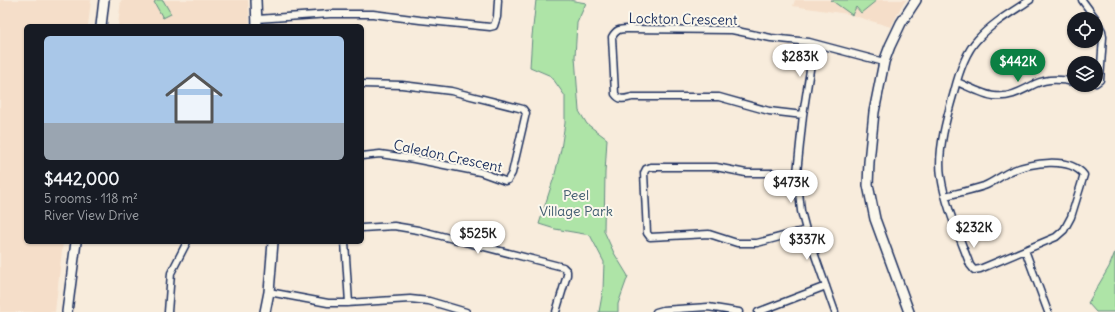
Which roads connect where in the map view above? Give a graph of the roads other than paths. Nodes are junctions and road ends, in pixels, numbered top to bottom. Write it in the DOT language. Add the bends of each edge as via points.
graph roads {
  1 [pos="104,0"];
  2 [pos="256,0"];
  3 [pos="498,0"];
  4 [pos="916,0"];
  5 [pos="1030,0"];
  6 [pos="1082,0"];
  7 [pos="1091,12"];
  8 [pos="257,22"];
  9 [pos="101,24"];
  10 [pos="814,44"];
  11 [pos="884,62"];
  12 [pos="1067,80"];
  13 [pos="956,82"];
  14 [pos="364,84"];
  15 [pos="803,115"];
  16 [pos="364,156"];
  17 [pos="797,173"];
  18 [pos="945,196"];
  19 [pos="364,228"];
  20 [pos="806,230"];
  21 [pos="76,244"];
  22 [pos="186,244"];
  23 [pos="273,244"];
  24 [pos="345,244"];
  25 [pos="1025,250"];
  26 [pos="826,286"];
  27 [pos="269,292"];
  28 [pos="349,302"];
  29 [pos="67,312"];
  30 [pos="168,312"];
  31 [pos="265,312"];
  32 [pos="466,312"];
  33 [pos="556,312"];
  34 [pos="656,312"];
  35 [pos="739,312"];
  36 [pos="758,312"];
  37 [pos="835,312"];
  38 [pos="909,312"];
  39 [pos="1048,312"];
  1 -- 9 [label="street"];
  2 -- 8 [label="street"];
  3 -- 8 [label="street" via="496,22 490,27 373,14 330,14"];
  4 -- 11 [label="street" via="901,23"];
  5 -- 13 [label="street" via="976,40"];
  6 -- 7 [label="street"];
  10 -- 11 [label="street, Lockton Crescent"];
  10 -- 15 [label="street"];
  10 -- 15 [label="street, Lockton Crescent" via="732,30 618,29 612,37 615,94 618,98 719,97 769,111"];
  11 -- 38 [label="street" via="874,112 868,185 875,219"];
  12 -- 13 [label="street" via="1049,80 1036,83 1014,94 998,96"];
  13 -- 18 [label="street" via="945,122 941,159"];
  14 -- 16 [label="street, Caledon Crescent" via="402,85 451,91 523,109 526,113 512,173 505,181 480,172 414,158 380,154"];
  15 -- 17 [label="street"];
  17 -- 20 [label="street"];
  17 -- 20 [label="street" via="746,173 716,167 646,169 644,173 647,233 650,237 709,234 737,243 757,243"];
  18 -- 25 [label="street" via="974,270"];
  18 -- 25 [label="street" via="985,186 1010,171 1038,163 1075,167 1084,175 1071,217 1064,230 1056,237"];
  19 -- 33 [label="street" via="394,226 418,230 563,267 567,275"];
  20 -- 26 [label="street"];
  21 -- 29 [label="street"];
  22 -- 30 [label="street" via="171,273"];
  23 -- 27 [label="street"];
  24 -- 28 [label="street"];
  25 -- 39 [label="street"];
  26 -- 36 [label="street"];
  26 -- 37 [label="street"];
  27 -- 28 [label="street" via="328,303"];
  27 -- 31 [label="street"];
  28 -- 32 [label="street" via="410,298"];
  34 -- 35 [label="street" via="708,307"];
}
